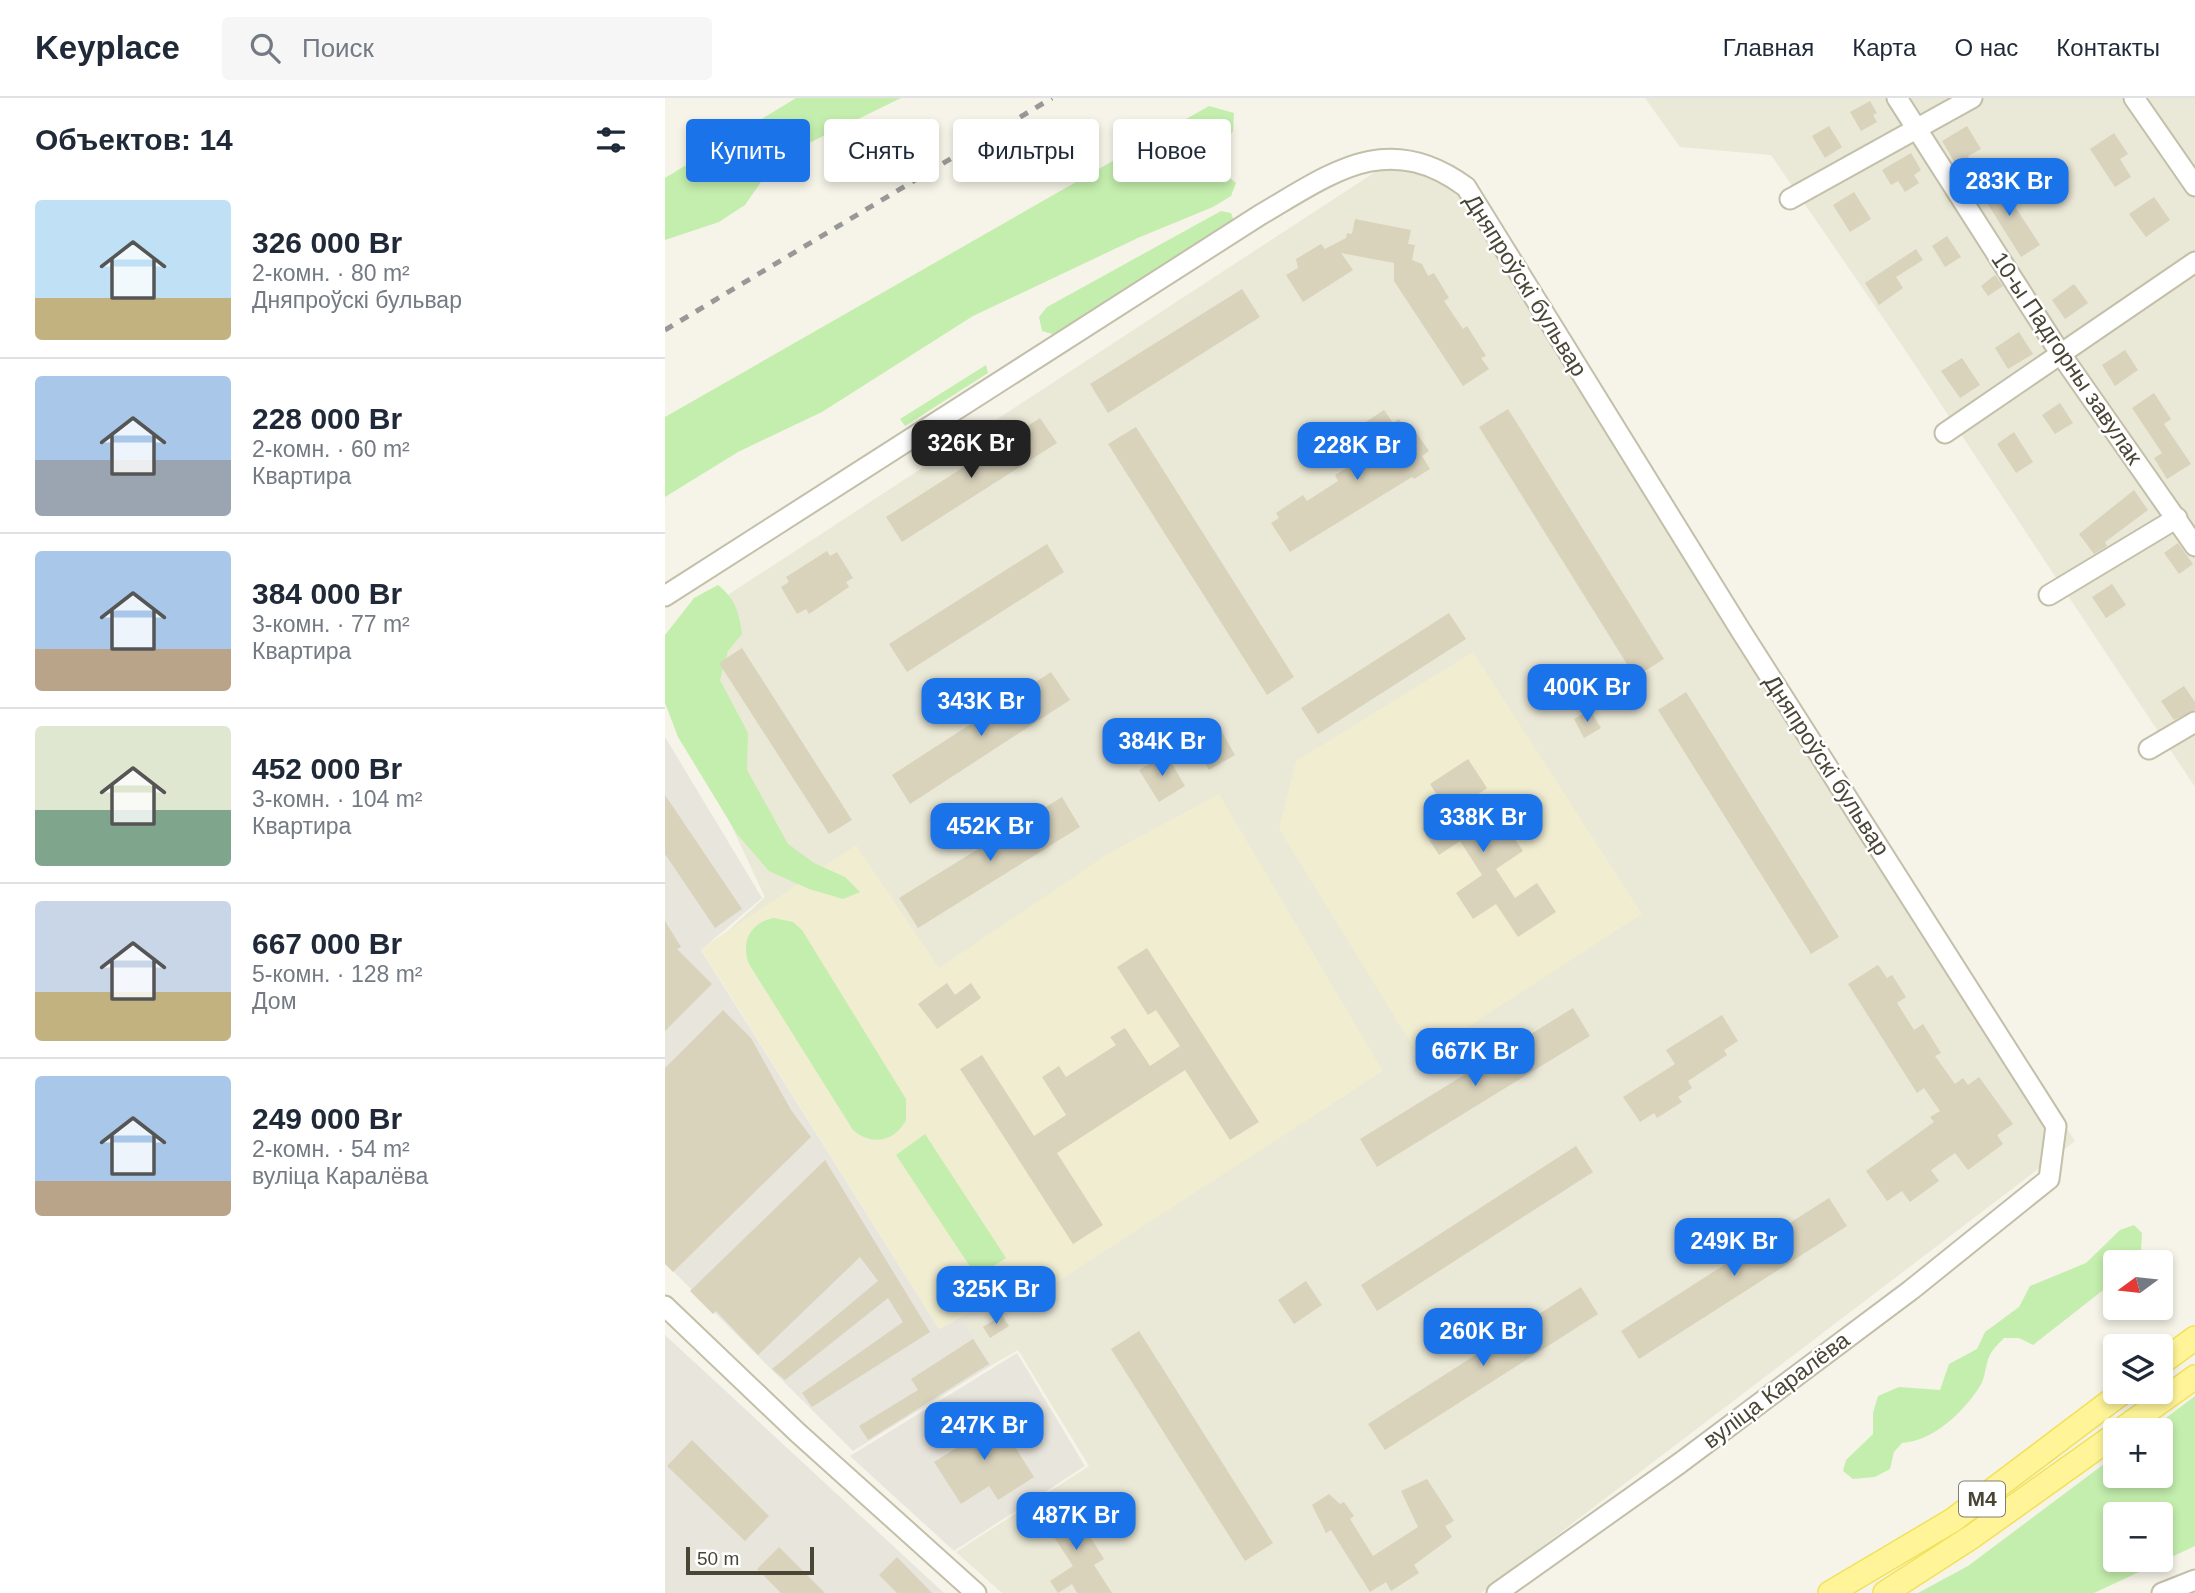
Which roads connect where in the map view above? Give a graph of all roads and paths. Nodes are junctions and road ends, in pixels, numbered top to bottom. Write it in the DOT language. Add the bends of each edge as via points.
graph roads {
  1 [pos="1897,98"];
  2 [pos="1972,98"];
  3 [pos="2134,98"];
  4 [pos="1918,131"];
  5 [pos="2195,186"];
  6 [pos="1790,199"];
  7 [pos="2195,262"];
  8 [pos="2062,356"];
  9 [pos="1945,433"];
  10 [pos="2177,518"];
  11 [pos="2195,546"];
  12 [pos="2049,595"];
  13 [pos="665,596"];
  14 [pos="2195,722"];
  15 [pos="2149,749"];
  16 [pos="2049,1179"];
  17 [pos="665,1306"];
  18 [pos="2195,1338"];
  19 [pos="2173,1354"];
  20 [pos="2195,1377"];
  21 [pos="2107,1404"];
  22 [pos="2138,1418"];
  23 [pos="2103,1443"];
  24 [pos="2195,1580"];
  25 [pos="976,1593"];
  26 [pos="1497,1593"];
  27 [pos="1830,1593"];
  28 [pos="1885,1593"];
  29 [pos="2162,1593"];
  1 -- 4 [label="street, 10-ы Падгорны завулак"];
  2 -- 4 [label="street"];
  3 -- 5 [label="street"];
  4 -- 6 [label="street"];
  4 -- 8 [label="street, 10-ы Падгорны завулак"];
  7 -- 8 [label="street"];
  8 -- 9 [label="street"];
  8 -- 10 [label="street, 10-ы Падгорны завулак"];
  10 -- 11 [label="street, 10-ы Падгорны завулак"];
  10 -- 12 [label="street"];
  13 -- 16 [label="street, Дняпроўскі бульвар" via="1333,173 1371,159 1415,160 1465,187 2056,1126"];
  14 -- 15 [label="street"];
  16 -- 26 [label="street, вуліца Каралёва" via="1911,1290"];
  17 -- 25 [label="street"];
  18 -- 19 [label="main road"];
  20 -- 22 [label="main road"];
  21 -- 27 [label="main road, М4" via="1953,1520"];
  23 -- 28 [label="main road, М4"];
  24 -- 29 [label="street"];
}
